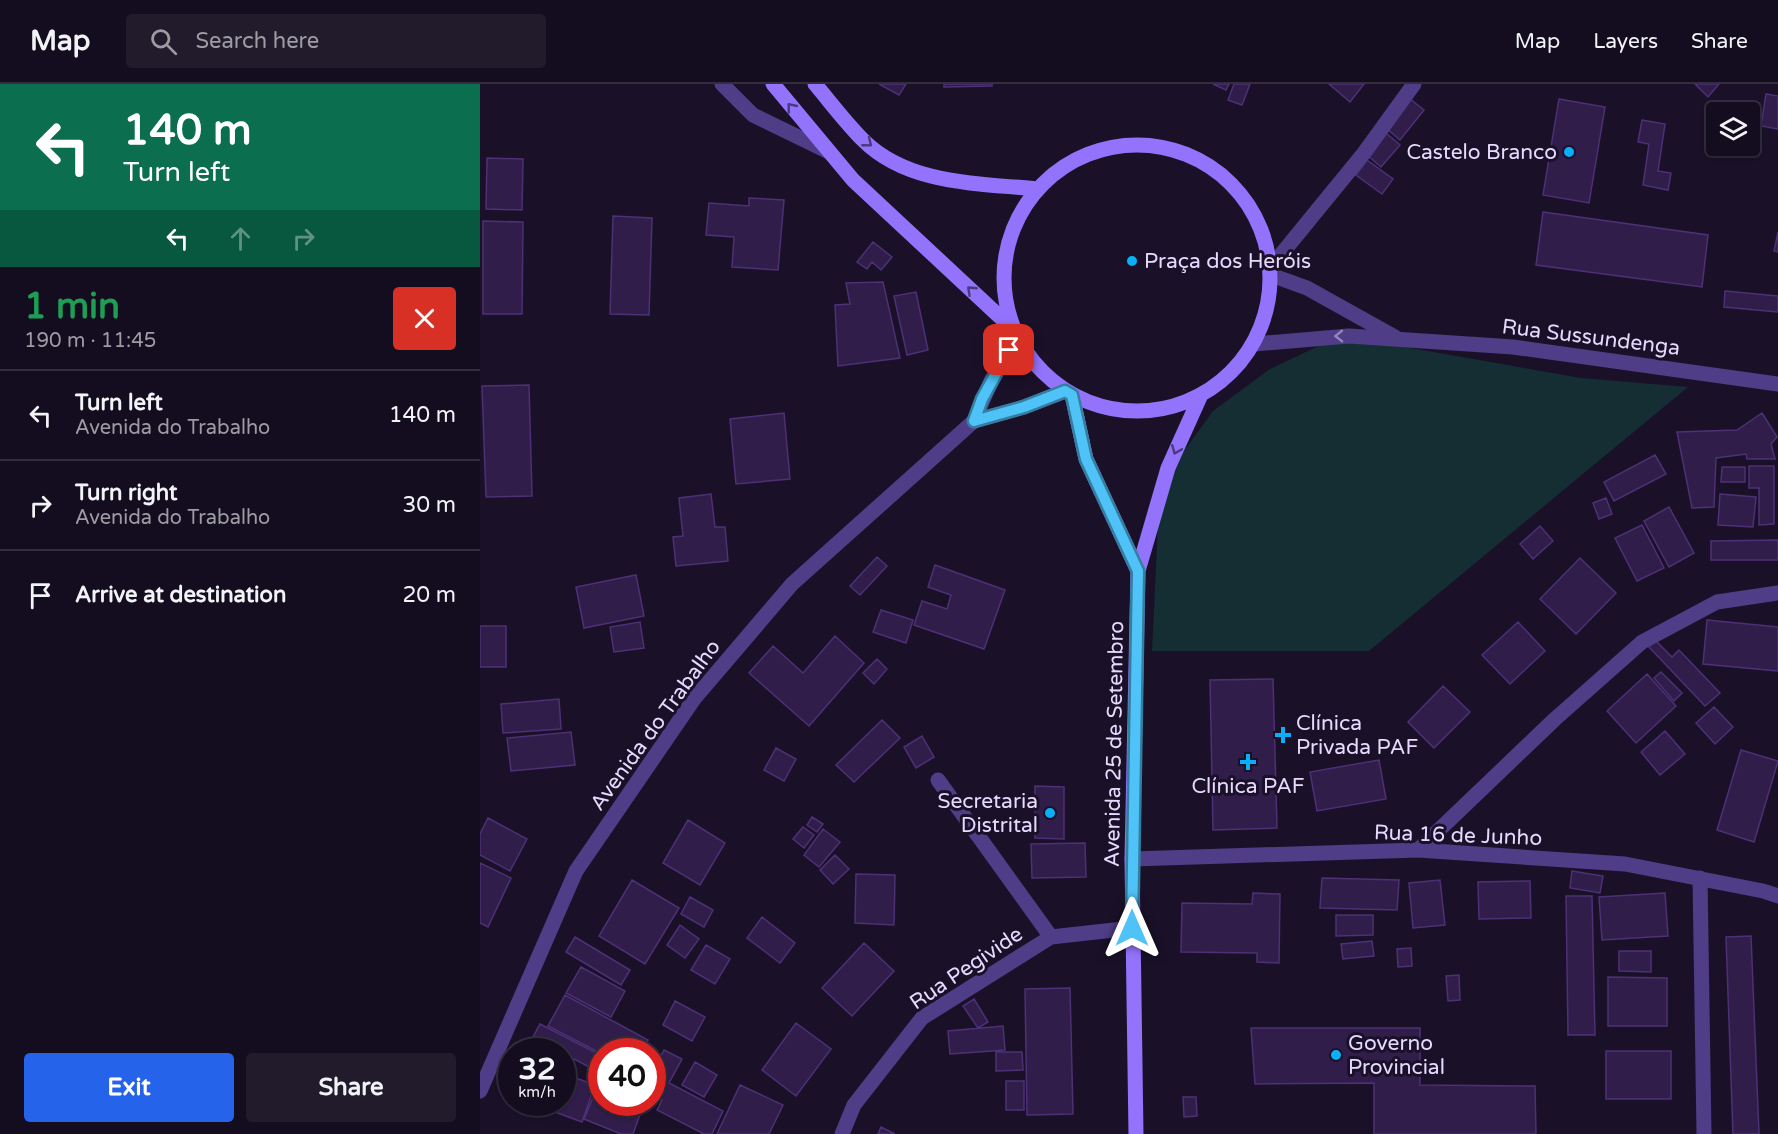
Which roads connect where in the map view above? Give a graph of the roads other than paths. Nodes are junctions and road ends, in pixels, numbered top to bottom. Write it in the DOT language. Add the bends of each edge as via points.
graph roads {
  1 [pos="722,84"];
  2 [pos="773,84"];
  3 [pos="815,84"];
  4 [pos="1414,84"];
  5 [pos="829,152"];
  6 [pos="1036,189"];
  7 [pos="1270,272"];
  8 [pos="1016,333"];
  9 [pos="1397,338"];
  10 [pos="1254,344"];
  11 [pos="1778,384"];
  12 [pos="1069,393"];
  13 [pos="1200,397"];
  14 [pos="974,421"];
  15 [pos="1138,571"];
  16 [pos="1778,593"];
  17 [pos="938,780"];
  18 [pos="1418,850"];
  19 [pos="1132,860"];
  20 [pos="1700,878"];
  21 [pos="1778,896"];
  22 [pos="1132,928"];
  23 [pos="1051,937"];
  24 [pos="480,1091"];
  25 [pos="842,1134"];
  26 [pos="1136,1134"];
  27 [pos="1704,1134"];
  1 -- 5 [label="street" via="753,115"];
  5 -- 2 [label="street, one-way"];
  3 -- 6 [label="street, one-way" via="864,142 898,165 930,177"];
  4 -- 7 [label="street"];
  8 -- 5 [label="street, one-way" via="853,180"];
  6 -- 7 [label="street" via="1071,161 1113,146 1158,146 1200,160 1235,187 1259,225"];
  6 -- 8 [label="street" via="1008,242 1003,271 1005,301"];
  7 -- 9 [label="street, Rua Sussundenga"];
  7 -- 10 [label="street" via="1266,310"];
  8 -- 12 [label="street" via="1037,367"];
  8 -- 14 [label="street, Avenida do Trabalho"];
  9 -- 10 [label="street, Rua Sussundenga, one-way" via="1321,336"];
  9 -- 11 [label="street, Rua Sussundenga" via="1514,346"];
  10 -- 13 [label="street" via="1226,379"];
  12 -- 13 [label="street" via="1113,410 1158,411"];
  12 -- 14 [label="street, Avenida do Trabalho"];
  12 -- 15 [label="street, Avenida 25 de Setembro" via="1086,459"];
  13 -- 15 [label="street, Avenida 25 de Setembro, one-way" via="1168,468"];
  14 -- 24 [label="street, Avenida do Trabalho" via="792,584 694,699 576,871"];
  15 -- 19 [label="street, Avenida 25 de Setembro"];
  16 -- 18 [label="street" via="1717,602 1642,642"];
  17 -- 23 [label="street"];
  18 -- 19 [label="street, Rua 16 de Junho"];
  18 -- 20 [label="street, Rua 16 de Junho" via="1625,864"];
  19 -- 22 [label="street, Avenida 25 de Setembro"];
  20 -- 21 [label="street, Rua 16 de Junho"];
  20 -- 27 [label="street"];
  22 -- 23 [label="street, Rua Pegivide"];
  22 -- 26 [label="street, Avenida 25 de Setembro"];
  23 -- 25 [label="street, Rua Pegivide" via="922,1018 854,1105"];
}
